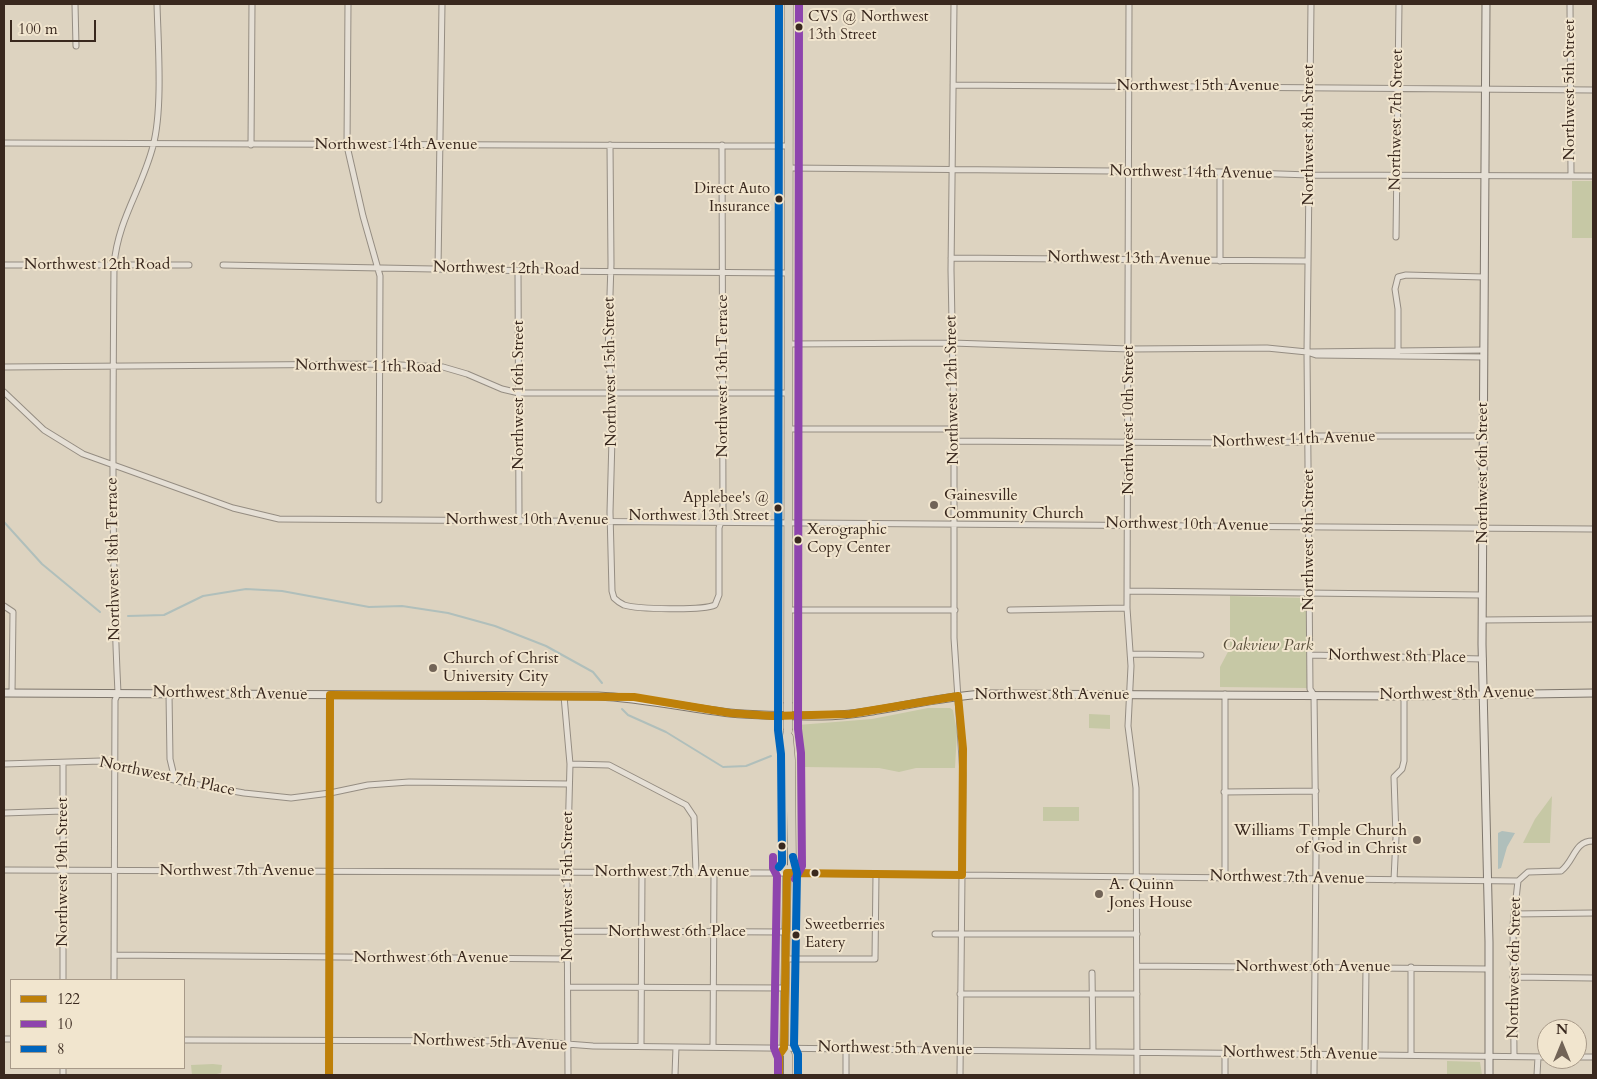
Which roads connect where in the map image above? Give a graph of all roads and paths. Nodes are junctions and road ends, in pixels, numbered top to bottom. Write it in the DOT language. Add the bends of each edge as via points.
graph roads {
  1 [pos="75,4"];
  2 [pos="157,4"];
  3 [pos="252,4"];
  4 [pos="348,4"];
  5 [pos="442,4"];
  6 [pos="789,4"];
  7 [pos="954,4"];
  8 [pos="1129,4"];
  9 [pos="1311,4"];
  10 [pos="1399,4"];
  11 [pos="1486,4"];
  12 [pos="1570,4"];
  13 [pos="76,46"];
  14 [pos="953,85"];
  15 [pos="1128,86"];
  16 [pos="1308,87"];
  17 [pos="1398,88"];
  18 [pos="1485,89"];
  19 [pos="1570,90"];
  20 [pos="1593,90"];
  21 [pos="4,143"];
  22 [pos="154,144"];
  23 [pos="441,144"];
  24 [pos="251,145"];
  25 [pos="610,145"];
  26 [pos="722,145"];
  27 [pos="347,146"];
  28 [pos="789,146"];
  29 [pos="789,168"];
  30 [pos="953,169"];
  31 [pos="1129,171"];
  32 [pos="1220,172"];
  33 [pos="1310,175"];
  34 [pos="1396,175"];
  35 [pos="1485,176"];
  36 [pos="1571,176"];
  37 [pos="1593,176"];
  38 [pos="1396,237"];
  39 [pos="951,258"];
  40 [pos="1129,259"];
  41 [pos="1220,260"];
  42 [pos="1308,261"];
  43 [pos="4,265"];
  44 [pos="114,265"];
  45 [pos="189,265"];
  46 [pos="223,265"];
  47 [pos="377,268"];
  48 [pos="438,268"];
  49 [pos="518,270"];
  50 [pos="610,271"];
  51 [pos="722,272"];
  52 [pos="789,273"];
  53 [pos="1484,277"];
  54 [pos="952,343"];
  55 [pos="789,344"];
  56 [pos="1129,349"];
  57 [pos="1398,350"];
  58 [pos="1307,352"];
  59 [pos="1484,354"];
  60 [pos="1398,356"];
  61 [pos="380,364"];
  62 [pos="114,367"];
  63 [pos="4,368"];
  64 [pos="4,392"];
  65 [pos="722,392"];
  66 [pos="519,393"];
  67 [pos="788,393"];
  68 [pos="612,394"];
  69 [pos="788,429"];
  70 [pos="954,429"];
  71 [pos="1483,436"];
  72 [pos="1308,439"];
  73 [pos="954,441"];
  74 [pos="1129,442"];
  75 [pos="113,464"];
  76 [pos="380,500"];
  77 [pos="519,519"];
  78 [pos="610,520"];
  79 [pos="722,520"];
  80 [pos="788,522"];
  81 [pos="954,523"];
  82 [pos="1129,524"];
  83 [pos="1310,526"];
  84 [pos="1482,528"];
  85 [pos="1593,529"];
  86 [pos="1128,591"];
  87 [pos="1310,593"];
  88 [pos="1482,595"];
  89 [pos="715,605"];
  90 [pos="4,606"];
  91 [pos="1128,608"];
  92 [pos="788,610"];
  93 [pos="955,610"];
  94 [pos="1010,610"];
  95 [pos="1482,620"];
  96 [pos="1593,620"];
  97 [pos="1131,654"];
  98 [pos="1201,655"];
  99 [pos="1310,655"];
  100 [pos="1483,659"];
  101 [pos="1593,692"];
  102 [pos="4,693"];
  103 [pos="12,693"];
  104 [pos="118,693"];
  105 [pos="169,694"];
  106 [pos="1128,694"];
  107 [pos="1225,694"];
  108 [pos="1485,694"];
  109 [pos="330,695"];
  110 [pos="1314,695"];
  111 [pos="564,696"];
  112 [pos="958,696"];
  113 [pos="1404,696"];
  114 [pos="63,763"];
  115 [pos="4,764"];
  116 [pos="115,764"];
  117 [pos="570,764"];
  118 [pos="174,780"];
  119 [pos="569,784"];
  120 [pos="1316,791"];
  121 [pos="1224,792"];
  122 [pos="330,793"];
  123 [pos="63,811"];
  124 [pos="4,813"];
  125 [pos="1593,841"];
  126 [pos="4,870"];
  127 [pos="63,871"];
  128 [pos="114,871"];
  129 [pos="329,871"];
  130 [pos="567,872"];
  131 [pos="642,872"];
  132 [pos="696,872"];
  133 [pos="714,872"];
  134 [pos="787,873"];
  135 [pos="876,874"];
  136 [pos="962,875"];
  137 [pos="1137,877"];
  138 [pos="1225,878"];
  139 [pos="1316,879"];
  140 [pos="1394,880"];
  141 [pos="1488,880"];
  142 [pos="1518,881"];
  143 [pos="1593,913"];
  144 [pos="1514,914"];
  145 [pos="567,931"];
  146 [pos="642,931"];
  147 [pos="713,932"];
  148 [pos="786,932"];
  149 [pos="934,934"];
  150 [pos="960,934"];
  151 [pos="1137,934"];
  152 [pos="114,955"];
  153 [pos="328,957"];
  154 [pos="786,958"];
  155 [pos="567,959"];
  156 [pos="1137,966"];
  157 [pos="1314,966"];
  158 [pos="1366,967"];
  159 [pos="1411,967"];
  160 [pos="1489,969"];
  161 [pos="1092,972"];
  162 [pos="1513,977"];
  163 [pos="1593,978"];
  164 [pos="63,979"];
  165 [pos="114,979"];
  166 [pos="568,987"];
  167 [pos="642,987"];
  168 [pos="713,988"];
  169 [pos="785,988"];
  170 [pos="960,994"];
  171 [pos="1093,994"];
  172 [pos="1137,994"];
  173 [pos="185,1040"];
  174 [pos="329,1041"];
  175 [pos="568,1044"];
  176 [pos="642,1046"];
  177 [pos="676,1047"];
  178 [pos="713,1047"];
  179 [pos="784,1048"];
  180 [pos="846,1048"];
  181 [pos="960,1050"];
  182 [pos="1093,1051"];
  183 [pos="1137,1052"];
  184 [pos="1225,1053"];
  185 [pos="1314,1054"];
  186 [pos="1365,1054"];
  187 [pos="1411,1055"];
  188 [pos="1489,1056"];
  189 [pos="1514,1056"];
  190 [pos="1537,1057"];
  191 [pos="329,1075"];
  192 [pos="568,1075"];
  193 [pos="675,1075"];
  194 [pos="779,1075"];
  195 [pos="788,1075"];
  196 [pos="846,1075"];
  197 [pos="960,1075"];
  198 [pos="1137,1075"];
  199 [pos="1225,1075"];
  200 [pos="1314,1075"];
  201 [pos="1489,1075"];
  1 -- 13 [label="street"];
  2 -- 22 [label="street, Northwest 18th Terrace"];
  3 -- 24 [label="street"];
  4 -- 27 [label="street"];
  5 -- 23 [label="street"];
  6 -- 28 [label="main road"];
  7 -- 14 [label="street, Northwest 12th Street"];
  8 -- 15 [label="street, Northwest 10th Street"];
  9 -- 16 [label="street, Northwest 8th Street"];
  10 -- 17 [label="street, Northwest 7th Street"];
  11 -- 18 [label="street, Northwest 6th Street"];
  12 -- 19 [label="street, Northwest 5th Street"];
  14 -- 15 [label="street, Northwest 15th Avenue"];
  14 -- 30 [label="street, Northwest 12th Street"];
  15 -- 16 [label="street, Northwest 15th Avenue"];
  15 -- 31 [label="street, Northwest 10th Street"];
  16 -- 17 [label="street, Northwest 15th Avenue"];
  16 -- 33 [label="street, Northwest 8th Street"];
  17 -- 18 [label="street, Northwest 15th Avenue"];
  17 -- 34 [label="street, Northwest 7th Street"];
  18 -- 19 [label="street, Northwest 15th Avenue"];
  18 -- 35 [label="street, Northwest 6th Street"];
  19 -- 20 [label="street, Northwest 15th Avenue"];
  19 -- 36 [label="street, Northwest 5th Street"];
  21 -- 22 [label="street, Northwest 14th Avenue"];
  22 -- 24 [label="street, Northwest 14th Avenue"];
  22 -- 44 [label="street, Northwest 18th Terrace" via="116,242"];
  23 -- 25 [label="street, Northwest 14th Avenue"];
  23 -- 27 [label="street, Northwest 14th Avenue"];
  23 -- 48 [label="street"];
  24 -- 27 [label="street, Northwest 14th Avenue"];
  25 -- 26 [label="street, Northwest 14th Avenue"];
  25 -- 50 [label="street, Northwest 15th Street"];
  26 -- 28 [label="street, Northwest 14th Avenue"];
  26 -- 51 [label="street, Northwest 13th Terrace"];
  27 -- 47 [label="street"];
  28 -- 29 [label="main road"];
  29 -- 30 [label="street, Northwest 14th Avenue"];
  29 -- 52 [label="main road"];
  30 -- 31 [label="street, Northwest 14th Avenue"];
  30 -- 39 [label="street, Northwest 12th Street"];
  31 -- 32 [label="street, Northwest 14th Avenue"];
  31 -- 40 [label="street, Northwest 10th Street"];
  32 -- 33 [label="street, Northwest 14th Avenue"];
  32 -- 41 [label="street"];
  33 -- 34 [label="street, Northwest 14th Avenue"];
  33 -- 42 [label="street, Northwest 8th Street"];
  34 -- 35 [label="street, Northwest 14th Avenue"];
  34 -- 38 [label="street, Northwest 7th Street"];
  35 -- 36 [label="street, Northwest 14th Avenue"];
  35 -- 53 [label="street, Northwest 6th Street"];
  36 -- 37 [label="street, Northwest 14th Avenue"];
  39 -- 40 [label="street, Northwest 13th Avenue"];
  39 -- 54 [label="street, Northwest 12th Street"];
  40 -- 41 [label="street, Northwest 13th Avenue"];
  40 -- 56 [label="street, Northwest 10th Street"];
  41 -- 42 [label="street, Northwest 13th Avenue"];
  42 -- 58 [label="street, Northwest 8th Street"];
  43 -- 44 [label="street, Northwest 12th Road"];
  44 -- 45 [label="street, Northwest 12th Road"];
  44 -- 62 [label="street, Northwest 18th Terrace"];
  46 -- 47 [label="street, Northwest 12th Road"];
  47 -- 48 [label="street, Northwest 12th Road"];
  47 -- 61 [label="street" via="380,276"];
  48 -- 49 [label="street, Northwest 12th Road"];
  49 -- 50 [label="street, Northwest 12th Road"];
  49 -- 66 [label="street, Northwest 16th Street"];
  50 -- 51 [label="street, Northwest 12th Road"];
  50 -- 68 [label="street, Northwest 15th Street" via="608,355"];
  51 -- 52 [label="street, Northwest 12th Road"];
  51 -- 65 [label="street, Northwest 13th Terrace"];
  52 -- 55 [label="main road"];
  53 -- 57 [label="street" via="1398,277 1395,289"];
  53 -- 59 [label="street, Northwest 6th Street"];
  54 -- 55 [label="street"];
  54 -- 56 [label="street"];
  54 -- 70 [label="street, Northwest 12th Street"];
  55 -- 67 [label="main road"];
  56 -- 58 [label="street" via="1258,348"];
  56 -- 74 [label="street, Northwest 10th Street"];
  57 -- 58 [label="street"];
  57 -- 59 [label="street"];
  57 -- 60 [label="street"];
  58 -- 60 [label="street" via="1316,355"];
  58 -- 72 [label="street, Northwest 8th Street"];
  59 -- 60 [label="street"];
  59 -- 71 [label="street, Northwest 6th Street"];
  61 -- 62 [label="street, Northwest 11th Road"];
  61 -- 66 [label="street, Northwest 11th Road" via="454,369 502,390"];
  61 -- 76 [label="street"];
  62 -- 63 [label="street, Northwest 11th Road"];
  62 -- 75 [label="street, Northwest 18th Terrace"];
  64 -- 75 [label="street, Northwest 10th Avenue" via="61,442"];
  65 -- 67 [label="street, Northwest 11th Road"];
  65 -- 68 [label="street, Northwest 11th Road"];
  65 -- 79 [label="street, Northwest 13th Terrace"];
  66 -- 68 [label="street, Northwest 11th Road"];
  66 -- 77 [label="street, Northwest 16th Street"];
  67 -- 69 [label="main road"];
  68 -- 78 [label="street, Northwest 15th Street"];
  69 -- 70 [label="street"];
  69 -- 80 [label="main road"];
  70 -- 73 [label="street, Northwest 12th Street"];
  71 -- 72 [label="street, Northwest 11th Avenue" via="1315,436"];
  71 -- 84 [label="street, Northwest 6th Street"];
  72 -- 74 [label="street, Northwest 11th Avenue" via="1300,442"];
  72 -- 83 [label="street, Northwest 8th Street"];
  73 -- 74 [label="street, Northwest 11th Avenue"];
  73 -- 81 [label="street, Northwest 12th Street"];
  74 -- 82 [label="street, Northwest 10th Street"];
  75 -- 77 [label="street, Northwest 10th Avenue" via="233,508 278,519"];
  75 -- 104 [label="street, Northwest 18th Terrace"];
  77 -- 78 [label="street, Northwest 10th Avenue"];
  78 -- 79 [label="street, Northwest 10th Avenue"];
  78 -- 89 [label="street, Northwest 15th Street" via="614,598 623,605 632,606 698,608"];
  79 -- 80 [label="street, Northwest 10th Avenue"];
  79 -- 89 [label="street, Northwest 13th Terrace" via="719,528 719,595"];
  80 -- 81 [label="street, Northwest 10th Avenue"];
  80 -- 92 [label="main road"];
  81 -- 82 [label="street, Northwest 10th Avenue"];
  81 -- 93 [label="street, Northwest 12th Street"];
  82 -- 83 [label="street, Northwest 10th Avenue"];
  82 -- 86 [label="street, Northwest 10th Street"];
  83 -- 84 [label="street, Northwest 10th Avenue"];
  83 -- 87 [label="street, Northwest 8th Street"];
  84 -- 85 [label="street, Northwest 10th Avenue"];
  84 -- 88 [label="street, Northwest 6th Street"];
  86 -- 87 [label="street"];
  86 -- 91 [label="street, Northwest 10th Street"];
  87 -- 88 [label="street"];
  87 -- 99 [label="street, Northwest 8th Street"];
  88 -- 95 [label="street, Northwest 6th Street"];
  90 -- 103 [label="street" via="12,612"];
  91 -- 94 [label="street"];
  91 -- 97 [label="street, Northwest 10th Street"];
  92 -- 93 [label="street"];
  92 -- 134 [label="main road, bridge" via="792,866"];
  93 -- 112 [label="street, Northwest 12th Street"];
  95 -- 96 [label="street"];
  95 -- 100 [label="street, Northwest 6th Street"];
  97 -- 98 [label="street"];
  97 -- 106 [label="street, Northwest 10th Street"];
  99 -- 100 [label="street, Northwest 8th Place"];
  99 -- 110 [label="street, Northwest 8th Street" via="1310,688"];
  100 -- 108 [label="street, Northwest 6th Street"];
  101 -- 108 [label="street, Northwest 8th Avenue"];
  102 -- 103 [label="street, Northwest 8th Avenue"];
  103 -- 104 [label="street, Northwest 8th Avenue"];
  104 -- 105 [label="street, Northwest 8th Avenue"];
  104 -- 116 [label="street, Northwest 18th Terrace" via="115,700"];
  105 -- 109 [label="street, Northwest 8th Avenue"];
  105 -- 118 [label="street" via="170,759"];
  106 -- 107 [label="street, Northwest 8th Avenue"];
  106 -- 112 [label="street, Northwest 8th Avenue"];
  106 -- 137 [label="street, Northwest 10th Street" via="1129,743 1136,788"];
  107 -- 110 [label="street, Northwest 8th Avenue"];
  107 -- 121 [label="street"];
  108 -- 113 [label="street, Northwest 8th Avenue"];
  108 -- 141 [label="street, Northwest 6th Street"];
  109 -- 111 [label="street, Northwest 8th Avenue"];
  109 -- 122 [label="street"];
  110 -- 113 [label="street, Northwest 8th Avenue"];
  110 -- 120 [label="street, Northwest 8th Street"];
  111 -- 112 [label="street, Northwest 8th Avenue" via="634,697 730,713 774,716 850,714"];
  111 -- 117 [label="street, Northwest 15th Street"];
  112 -- 136 [label="street, Northwest 12th Street" via="963,749"];
  113 -- 140 [label="street" via="1404,761 1394,777"];
  114 -- 115 [label="street, Northwest 7th Place"];
  114 -- 116 [label="street, Northwest 7th Place"];
  114 -- 123 [label="street, Northwest 19th Street"];
  116 -- 118 [label="street, Northwest 7th Place"];
  116 -- 128 [label="street, Northwest 18th Terrace"];
  117 -- 119 [label="street, Northwest 15th Street"];
  117 -- 132 [label="street" via="609,765 686,806 694,817"];
  118 -- 122 [label="street, Northwest 7th Place" via="291,798"];
  119 -- 122 [label="street, Northwest 7th Place" via="409,782 368,785"];
  119 -- 130 [label="street, Northwest 15th Street"];
  120 -- 121 [label="street"];
  120 -- 139 [label="street, Northwest 8th Street"];
  121 -- 138 [label="street"];
  122 -- 129 [label="street"];
  123 -- 124 [label="street"];
  123 -- 127 [label="street, Northwest 19th Street"];
  125 -- 142 [label="street, Northwest 7th Avenue" via="1584,841 1578,846 1568,865 1561,870 1528,872"];
  126 -- 127 [label="street, Northwest 7th Avenue"];
  127 -- 128 [label="street, Northwest 7th Avenue"];
  127 -- 164 [label="street, Northwest 19th Street"];
  128 -- 129 [label="street, Northwest 7th Avenue"];
  128 -- 152 [label="street, Northwest 18th Terrace"];
  129 -- 130 [label="street, Northwest 7th Avenue"];
  129 -- 153 [label="street"];
  130 -- 131 [label="street, Northwest 7th Avenue"];
  130 -- 145 [label="street, Northwest 15th Street"];
  131 -- 132 [label="street, Northwest 7th Avenue"];
  131 -- 146 [label="street"];
  132 -- 133 [label="street, Northwest 7th Avenue"];
  133 -- 134 [label="street, Northwest 7th Avenue"];
  133 -- 147 [label="street"];
  134 -- 135 [label="street, Northwest 7th Avenue"];
  134 -- 148 [label="main road"];
  135 -- 136 [label="street, Northwest 7th Avenue"];
  135 -- 154 [label="street" via="875,959"];
  136 -- 137 [label="street, Northwest 7th Avenue"];
  136 -- 150 [label="street, Northwest 12th Street"];
  137 -- 138 [label="street, Northwest 7th Avenue"];
  137 -- 151 [label="street, Northwest 10th Street"];
  138 -- 139 [label="street, Northwest 7th Avenue"];
  139 -- 140 [label="street, Northwest 7th Avenue"];
  139 -- 157 [label="street, Northwest 8th Street"];
  140 -- 141 [label="street, Northwest 7th Avenue"];
  141 -- 142 [label="street, Northwest 7th Avenue"];
  141 -- 160 [label="street, Northwest 6th Street"];
  142 -- 144 [label="street, Northwest 6th Street"];
  143 -- 144 [label="street"];
  144 -- 162 [label="street, Northwest 6th Street"];
  145 -- 146 [label="street, Northwest 6th Place"];
  145 -- 155 [label="street, Northwest 15th Street"];
  146 -- 147 [label="street, Northwest 6th Place"];
  146 -- 167 [label="street"];
  147 -- 148 [label="street, Northwest 6th Place"];
  147 -- 168 [label="street"];
  148 -- 154 [label="main road"];
  149 -- 150 [label="street"];
  150 -- 151 [label="street"];
  150 -- 170 [label="street, Northwest 12th Street"];
  151 -- 156 [label="street, Northwest 10th Street"];
  152 -- 153 [label="street, Northwest 6th Avenue"];
  152 -- 165 [label="street, Northwest 18th Terrace"];
  153 -- 155 [label="street, Northwest 6th Avenue"];
  153 -- 174 [label="street"];
  154 -- 169 [label="main road"];
  155 -- 166 [label="street, Northwest 15th Street"];
  156 -- 157 [label="street, Northwest 6th Avenue"];
  156 -- 172 [label="street, Northwest 10th Street"];
  157 -- 158 [label="street, Northwest 6th Avenue"];
  157 -- 185 [label="street, Northwest 8th Street"];
  158 -- 159 [label="street, Northwest 6th Avenue"];
  158 -- 186 [label="street"];
  159 -- 160 [label="street, Northwest 6th Avenue"];
  159 -- 187 [label="street"];
  160 -- 188 [label="street, Northwest 6th Street"];
  161 -- 171 [label="street"];
  162 -- 163 [label="street"];
  162 -- 189 [label="street, Northwest 6th Street"];
  166 -- 167 [label="street"];
  166 -- 175 [label="street, Northwest 15th Street"];
  167 -- 168 [label="street"];
  167 -- 176 [label="street"];
  168 -- 169 [label="street"];
  168 -- 178 [label="street"];
  169 -- 179 [label="main road"];
  170 -- 171 [label="street"];
  170 -- 181 [label="street, Northwest 12th Street"];
  171 -- 172 [label="street"];
  171 -- 182 [label="street"];
  172 -- 183 [label="street, Northwest 10th Street"];
  173 -- 174 [label="street, Northwest 5th Avenue"];
  174 -- 175 [label="street, Northwest 5th Avenue"];
  174 -- 191 [label="street"];
  175 -- 176 [label="street, Northwest 5th Avenue"];
  175 -- 192 [label="street, Northwest 15th Street"];
  176 -- 177 [label="street, Northwest 5th Avenue"];
  177 -- 178 [label="street, Northwest 5th Avenue"];
  177 -- 193 [label="street"];
  178 -- 179 [label="street, Northwest 5th Avenue"];
  179 -- 180 [label="street, Northwest 5th Avenue"];
  179 -- 194 [label="main road" via="779,1055"];
  179 -- 195 [label="main road" via="788,1055"];
  180 -- 181 [label="street, Northwest 5th Avenue"];
  180 -- 196 [label="street"];
  181 -- 182 [label="street, Northwest 5th Avenue"];
  181 -- 197 [label="street, Northwest 12th Street"];
  182 -- 183 [label="street, Northwest 5th Avenue"];
  183 -- 184 [label="street, Northwest 5th Avenue"];
  183 -- 198 [label="street, Northwest 10th Street"];
  184 -- 185 [label="street, Northwest 5th Avenue"];
  184 -- 199 [label="street"];
  185 -- 186 [label="street, Northwest 5th Avenue"];
  185 -- 200 [label="street, Northwest 8th Street"];
  186 -- 187 [label="street, Northwest 5th Avenue"];
  187 -- 188 [label="street, Northwest 5th Avenue"];
  188 -- 189 [label="street, Northwest 5th Avenue"];
  188 -- 201 [label="street, Northwest 6th Street"];
  189 -- 190 [label="street, Northwest 5th Avenue"];
}
